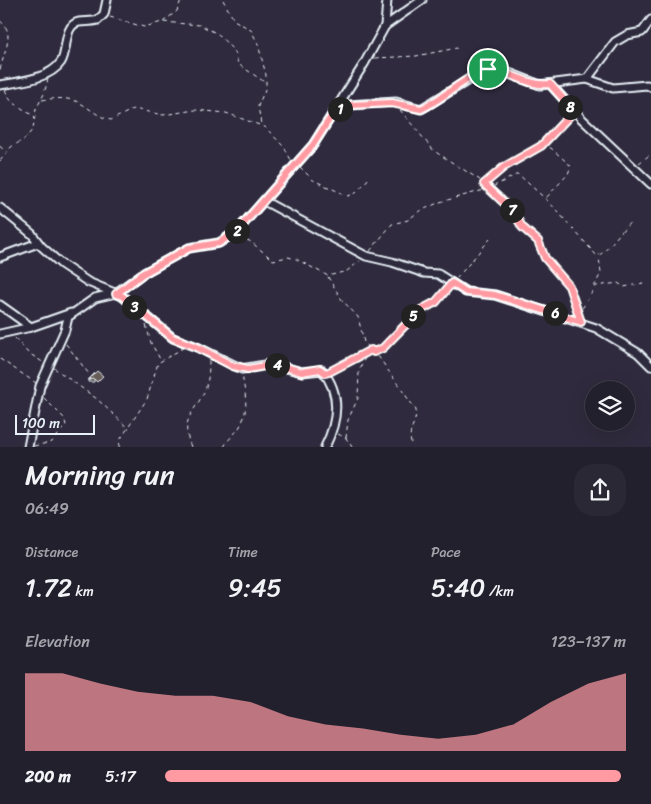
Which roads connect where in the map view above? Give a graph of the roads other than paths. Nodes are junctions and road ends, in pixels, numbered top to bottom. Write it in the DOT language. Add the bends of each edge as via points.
graph roads {
  1 [pos="107,0"];
  2 [pos="387,0"];
  3 [pos="422,0"];
  4 [pos="651,20"];
  5 [pos="385,26"];
  6 [pos="587,79"];
  7 [pos="2,84"];
  8 [pos="550,84"];
  9 [pos="651,87"];
  10 [pos="334,112"];
  11 [pos="651,184"];
  12 [pos="264,201"];
  13 [pos="0,208"];
  14 [pos="38,243"];
  15 [pos="0,257"];
  16 [pos="88,282"];
  17 [pos="116,294"];
  18 [pos="87,302"];
  19 [pos="0,305"];
  20 [pos="72,312"];
  21 [pos="31,327"];
  22 [pos="0,334"];
  23 [pos="651,366"];
  24 [pos="28,446"];
  25 [pos="325,446"];
  1 -- 7 [label="street" via="103,16 98,20 72,25 62,62 27,81"];
  2 -- 5 [label="street"];
  3 -- 5 [label="street"];
  4 -- 6 [label="street" via="642,32 615,42"];
  5 -- 10 [label="street"];
  6 -- 8 [label="street"];
  6 -- 9 [label="street" via="613,88"];
  8 -- 10 [label="street" via="540,86 509,72 485,70 421,109 392,103 350,105"];
  8 -- 11 [label="street"];
  10 -- 12 [label="street" via="313,145"];
  12 -- 17 [label="street" via="229,237 219,243 189,248 142,274"];
  12 -- 23 [label="street" via="366,256 438,274 466,292 495,295 579,318 638,353"];
  13 -- 14 [label="street" via="32,234"];
  14 -- 15 [label="street"];
  14 -- 16 [label="street"];
  16 -- 17 [label="street"];
  16 -- 18 [label="street" via="91,290"];
  17 -- 18 [label="street"];
  17 -- 25 [label="street" via="167,334 242,369 270,364 298,372 320,369 325,373 337,402 336,421"];
  18 -- 20 [label="street"];
  19 -- 21 [label="street"];
  20 -- 21 [label="street"];
  20 -- 24 [label="street" via="39,390"];
  21 -- 22 [label="street"];
}
